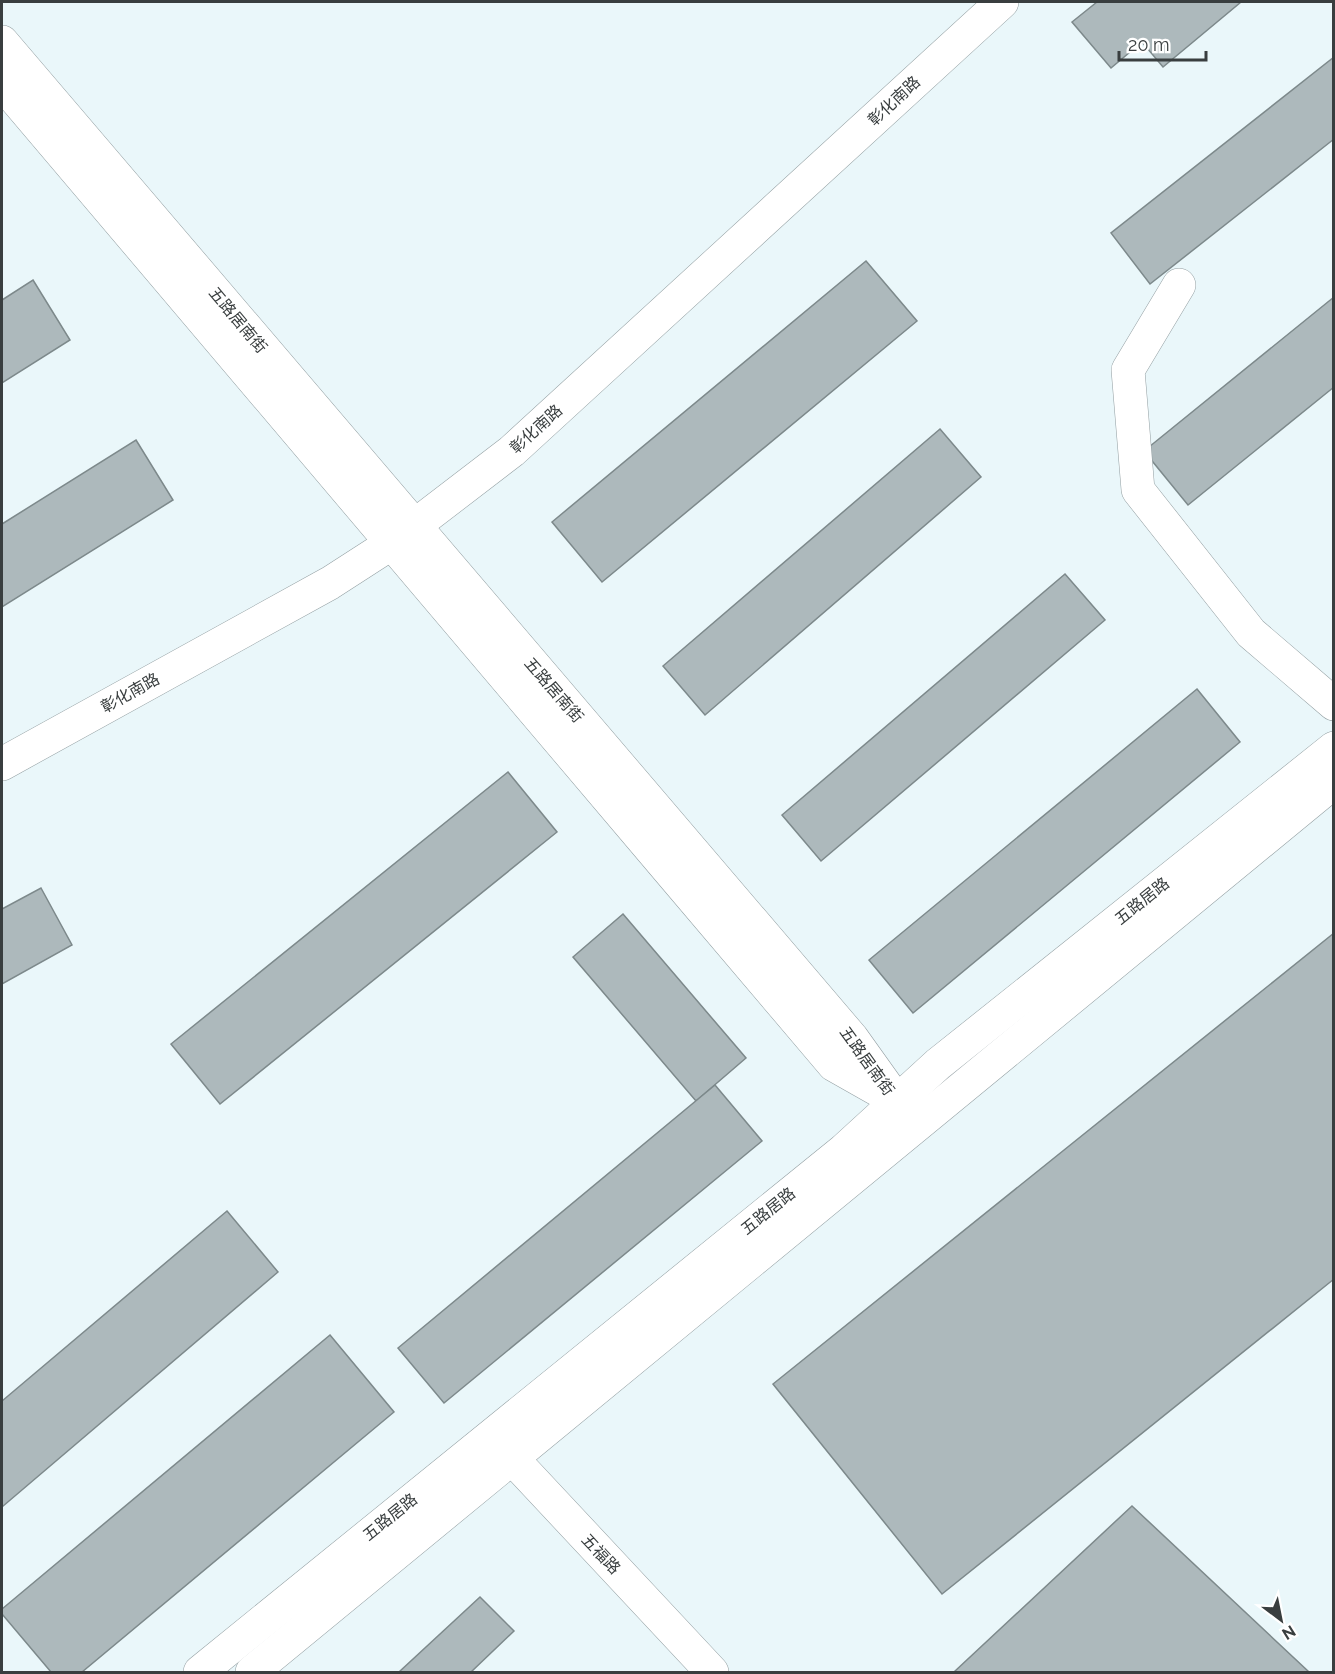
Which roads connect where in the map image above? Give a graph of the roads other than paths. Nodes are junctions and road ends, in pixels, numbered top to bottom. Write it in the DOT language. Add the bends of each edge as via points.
graph roads {
  1 [pos="1002,2"];
  2 [pos="2,42"];
  3 [pos="2,83"];
  4 [pos="1179,285"];
  5 [pos="392,543"];
  6 [pos="1334,704"];
  7 [pos="1334,748"];
  8 [pos="2,764"];
  9 [pos="1334,782"];
  10 [pos="907,1112"];
  11 [pos="501,1446"];
  12 [pos="200,1672"];
  13 [pos="252,1672"];
  14 [pos="712,1672"];
  1 -- 5 [label="street, 彰化南路" via="512,451"];
  2 -- 10 [label="street, 五路居南街" via="852,1038"];
  3 -- 5 [label="street, 五路居南街"];
  4 -- 6 [label="street" via="1128,370 1138,490 1251,633"];
  5 -- 8 [label="street, 彰化南路" via="330,583"];
  5 -- 10 [label="street, 五路居南街" via="834,1065"];
  7 -- 10 [label="street, 五路居路" via="938,1064"];
  9 -- 10 [label="street, 五路居路"];
  10 -- 11 [label="street, 五路居路" via="844,1150"];
  11 -- 12 [label="street, 五路居路"];
  11 -- 13 [label="street, 五路居路"];
  11 -- 14 [label="street, 五福路"];
}
